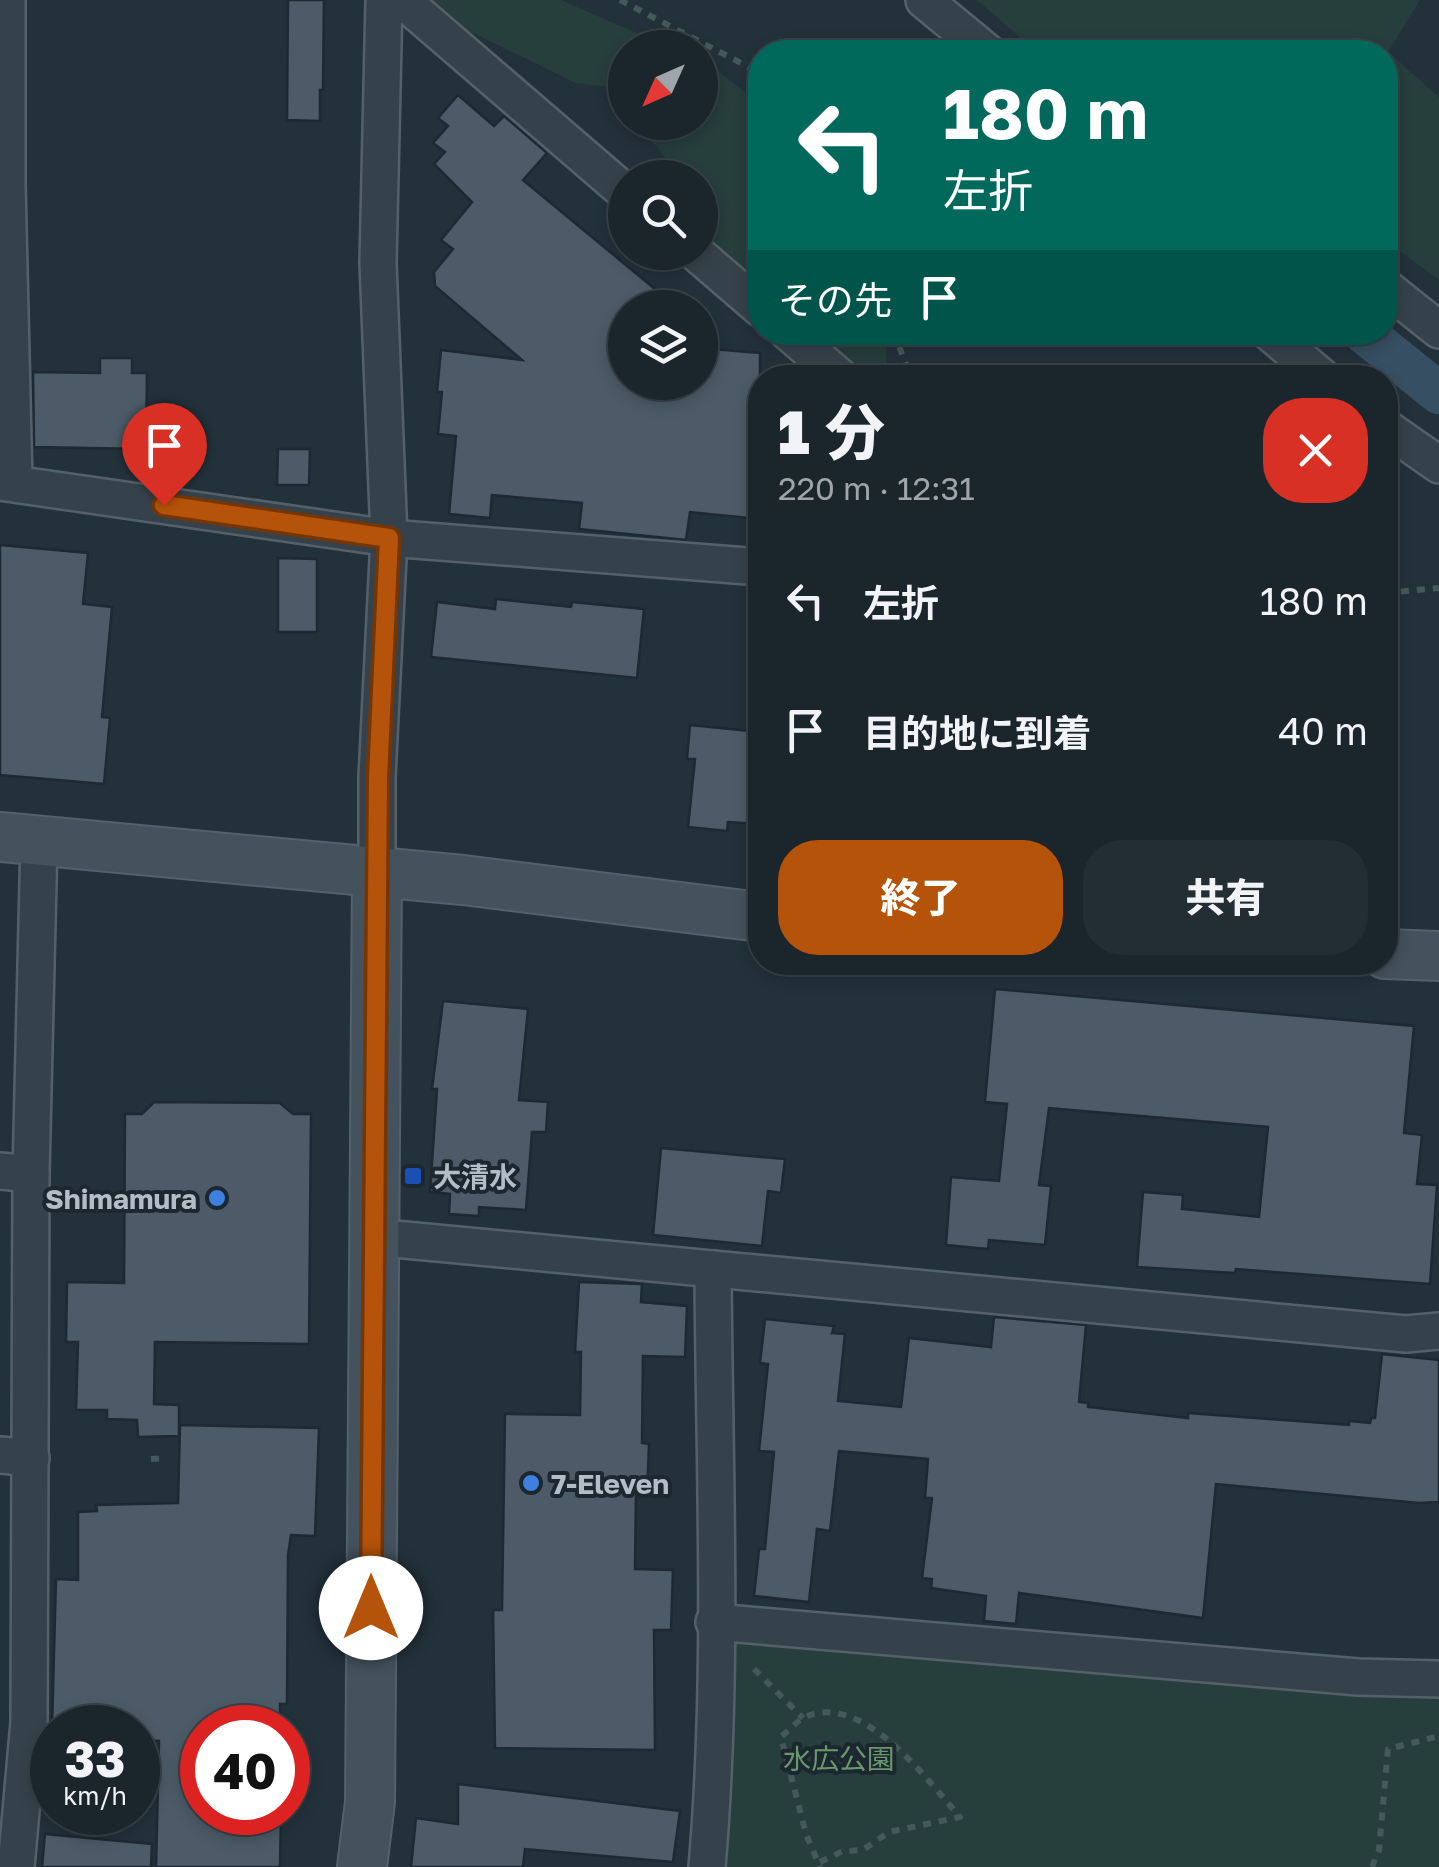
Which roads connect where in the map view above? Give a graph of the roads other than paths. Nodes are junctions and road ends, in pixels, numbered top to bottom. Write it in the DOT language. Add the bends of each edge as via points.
graph roads {
  1 [pos="7,0"];
  2 [pos="384,0"];
  3 [pos="402,0"];
  4 [pos="924,0"];
  5 [pos="972,40"];
  6 [pos="608,177"];
  7 [pos="3,183"];
  8 [pos="717,270"];
  9 [pos="1398,297"];
  10 [pos="748,298"];
  11 [pos="1439,330"];
  12 [pos="803,345"];
  13 [pos="1284,345"];
  14 [pos="826,365"];
  15 [pos="1308,365"];
  16 [pos="1398,437"];
  17 [pos="1439,466"];
  18 [pos="7,483"];
  19 [pos="389,538"];
  20 [pos="748,566"];
  21 [pos="19,838"];
  22 [pos="377,874"];
  23 [pos="748,916"];
  24 [pos="1398,954"];
  25 [pos="1439,956"];
  26 [pos="16,1172"];
  27 [pos="373,1237"];
  28 [pos="713,1269"];
  29 [pos="1439,1331"];
  30 [pos="15,1457"];
  31 [pos="714,1622"];
  32 [pos="1439,1679"];
  33 [pos="16,1867"];
  34 [pos="362,1867"];
  35 [pos="706,1867"];
  1 -- 7 [label="street"];
  2 -- 19 [label="street" via="378,264"];
  3 -- 6 [label="street"];
  4 -- 5 [label="street"];
  7 -- 18 [label="street"];
  8 -- 10 [label="street"];
  9 -- 11 [label="street"];
  12 -- 14 [label="street"];
  13 -- 15 [label="street"];
  16 -- 17 [label="street"];
  18 -- 19 [label="street"];
  19 -- 20 [label="street"];
  19 -- 22 [label="street"];
  21 -- 22 [label="street"];
  21 -- 26 [label="street"];
  22 -- 23 [label="street"];
  22 -- 27 [label="street"];
  24 -- 25 [label="street"];
  26 -- 30 [label="street"];
  27 -- 28 [label="street"];
  27 -- 34 [label="street" via="370,1802"];
  28 -- 29 [label="street" via="1406,1334"];
  28 -- 31 [label="street"];
  30 -- 33 [label="street" via="29,1722"];
  31 -- 32 [label="street"];
  31 -- 35 [label="street"];
}
